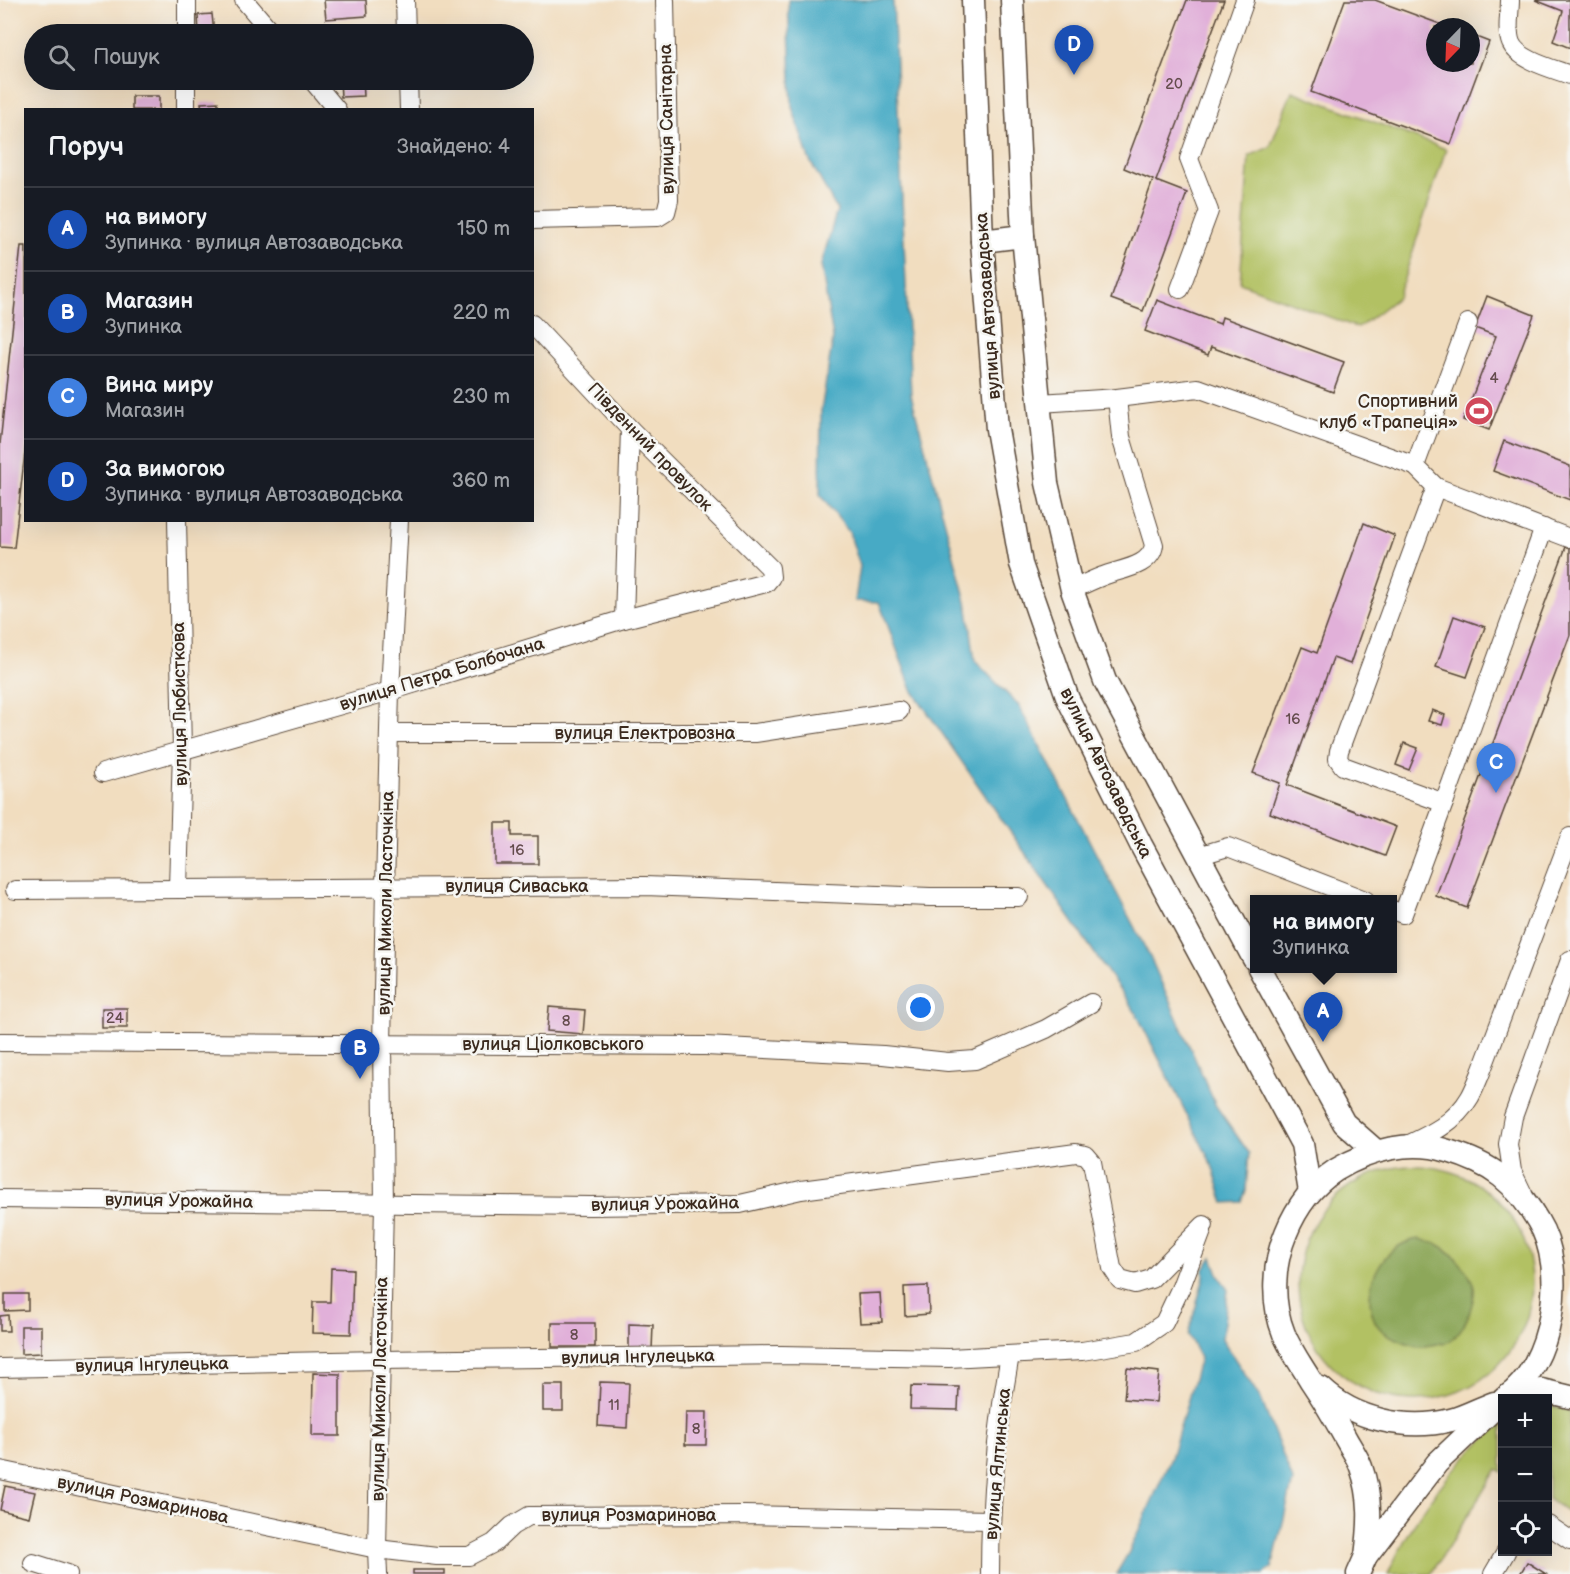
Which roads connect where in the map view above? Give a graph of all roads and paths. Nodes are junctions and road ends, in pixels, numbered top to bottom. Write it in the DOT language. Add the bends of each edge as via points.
graph roads {
  1 [pos="187,0"];
  2 [pos="244,0"];
  3 [pos="405,0"];
  4 [pos="665,0"];
  5 [pos="973,0"];
  6 [pos="1012,0"];
  7 [pos="1245,0"];
  8 [pos="1510,0"];
  9 [pos="187,24"];
  10 [pos="264,24"];
  11 [pos="406,24"];
  12 [pos="1570,75"];
  13 [pos="186,90"];
  14 [pos="320,90"];
  15 [pos="408,90"];
  16 [pos="186,108"];
  17 [pos="335,108"];
  18 [pos="409,108"];
  19 [pos="534,220"];
  20 [pos="1023,236"];
  21 [pos="982,242"];
  22 [pos="1180,289"];
  23 [pos="1468,323"];
  24 [pos="534,326"];
  25 [pos="1117,398"];
  26 [pos="1040,403"];
  27 [pos="630,429"];
  28 [pos="1415,466"];
  29 [pos="1436,487"];
  30 [pos="177,522"];
  31 [pos="399,522"];
  32 [pos="1544,528"];
  33 [pos="1569,538"];
  34 [pos="770,568"];
  35 [pos="1072,590"];
  36 [pos="624,620"];
  37 [pos="390,691"];
  38 [pos="899,711"];
  39 [pos="390,733"];
  40 [pos="182,750"];
  41 [pos="103,773"];
  42 [pos="1444,804"];
  43 [pos="1570,837"];
  44 [pos="1198,856"];
  45 [pos="385,887"];
  46 [pos="178,888"];
  47 [pos="15,890"];
  48 [pos="1352,895"];
  49 [pos="1019,897"];
  50 [pos="1397,912"];
  51 [pos="1250,952"];
  52 [pos="1570,960"];
  53 [pos="1261,973"];
  54 [pos="1091,1003"];
  55 [pos="0,1042"];
  56 [pos="382,1045"];
  57 [pos="1404,1146"];
  58 [pos="1376,1151"];
  59 [pos="1310,1192"];
  60 [pos="0,1199"];
  61 [pos="1526,1201"];
  62 [pos="384,1204"];
  63 [pos="1204,1225"];
  64 [pos="1551,1253"];
  65 [pos="1570,1306"];
  66 [pos="1010,1354"];
  67 [pos="380,1360"];
  68 [pos="0,1368"];
  69 [pos="1305,1372"];
  70 [pos="1512,1394"];
  71 [pos="1524,1394"];
  72 [pos="1570,1397"];
  73 [pos="1498,1401"];
  74 [pos="1498,1405"];
  75 [pos="0,1470"];
  76 [pos="990,1520"];
  77 [pos="1552,1528"];
  78 [pos="1570,1540"];
  79 [pos="377,1549"];
  80 [pos="1503,1556"];
  81 [pos="33,1563"];
  82 [pos="1362,1565"];
  83 [pos="69,1574"];
  84 [pos="378,1574"];
  85 [pos="990,1574"];
  86 [pos="1493,1574"];
  1 -- 9 [label="street"];
  2 -- 10 [label="street"];
  3 -- 11 [label="street"];
  4 -- 19 [label="street, вулиця Санітарна" via="669,200 666,212 658,217"];
  5 -- 21 [label="main road, вулиця Автозаводська"];
  6 -- 20 [label="main road"];
  7 -- 22 [label="street" via="1189,159 1209,211"];
  8 -- 12 [label="street" via="1512,45 1524,57"];
  13 -- 16 [label="street"];
  14 -- 17 [label="street"];
  15 -- 18 [label="street"];
  20 -- 21 [label="main road"];
  20 -- 26 [label="main road"];
  21 -- 59 [label="main road, вулиця Автозаводська" via="997,429 1021,564 1068,699 1141,845 1302,1144"];
  23 -- 28 [label="street"];
  24 -- 27 [label="street, Південний провулок"];
  25 -- 26 [label="street"];
  25 -- 28 [label="street" via="1198,388"];
  25 -- 35 [label="street" via="1121,437 1153,552 1137,566"];
  26 -- 35 [label="main road" via="1047,483"];
  27 -- 34 [label="street, Південний провулок"];
  27 -- 36 [label="street"];
  28 -- 29 [label="street"];
  29 -- 32 [label="street"];
  29 -- 42 [label="street" via="1338,759 1342,766"];
  30 -- 40 [label="street, вулиця Любисткова"];
  31 -- 37 [label="street, вулиця Миколи Ласточкіна"];
  32 -- 33 [label="street"];
  32 -- 42 [label="street"];
  34 -- 36 [label="street, вулиця Петра Болбочана" via="771,577 766,583"];
  35 -- 44 [label="main road" via="1105,681"];
  36 -- 37 [label="street, вулиця Петра Болбочана"];
  37 -- 39 [label="street, вулиця Миколи Ласточкіна"];
  37 -- 40 [label="street, вулиця Петра Болбочана"];
  38 -- 39 [label="street, вулиця Електровозна" via="755,733"];
  39 -- 45 [label="street, вулиця Миколи Ласточкіна"];
  40 -- 41 [label="street, вулиця Петра Болбочана"];
  40 -- 46 [label="street, вулиця Любисткова"];
  42 -- 50 [label="street" via="1403,914"];
  43 -- 57 [label="street" via="1469,1099 1434,1133"];
  44 -- 48 [label="street" via="1228,847"];
  44 -- 51 [label="main road"];
  45 -- 46 [label="street, вулиця Сиваська"];
  45 -- 49 [label="street, вулиця Сиваська" via="645,886"];
  45 -- 56 [label="street, вулиця Миколи Ласточкіна"];
  46 -- 47 [label="street, вулиця Сиваська"];
  52 -- 61 [label="street" via="1513,1117 1508,1144 1512,1171"];
  53 -- 58 [label="main road" via="1344,1123"];
  54 -- 56 [label="street, вулиця Ціолковського" via="1046,1029 975,1060 948,1062 705,1046"];
  55 -- 56 [label="street, вулиця Ціолковського"];
  56 -- 62 [label="street, вулиця Миколи Ласточкіна"];
  57 -- 58 [label="main road"];
  57 -- 61 [label="main road" via="1439,1148 1472,1158 1502,1176"];
  58 -- 59 [label="main road" via="1344,1165"];
  59 -- 69 [label="main road" via="1292,1218 1280,1248 1275,1280 1284,1333"];
  60 -- 62 [label="street, вулиця Урожайна"];
  61 -- 64 [label="main road"];
  62 -- 63 [label="street, вулиця Урожайна" via="740,1204 801,1190 1076,1154 1086,1155 1092,1162 1112,1268 1120,1280 1135,1284 1151,1279"];
  62 -- 67 [label="street, вулиця Миколи Ласточкіна"];
  63 -- 66 [label="street, вулиця Інгулецька" via="1164,1323 1136,1342 1082,1351"];
  64 -- 65 [label="main road"];
  64 -- 70 [label="main road" via="1555,1283 1552,1313 1532,1370"];
  66 -- 67 [label="street, вулиця Інгулецька" via="949,1358 781,1355"];
  66 -- 76 [label="street, вулиця Ялтинська"];
  67 -- 68 [label="street, вулиця Інгулецька"];
  67 -- 79 [label="street, вулиця Миколи Ласточкіна"];
  69 -- 73 [label="main road" via="1329,1395 1356,1412 1387,1422 1451,1420"];
  69 -- 82 [label="main road" via="1361,1465 1368,1489 1370,1522"];
  71 -- 72 [label="main road" via="1540,1390"];
  74 -- 82 [label="main road" via="1437,1463"];
  75 -- 79 [label="street, вулиця Розмаринова"];
  76 -- 79 [label="street, вулиця Розмаринова" via="529,1516 494,1543 469,1556"];
  76 -- 85 [label="street, вулиця Ялтинська"];
  77 -- 78 [label="street"];
  79 -- 84 [label="street, вулиця Миколи Ласточкіна"];
  80 -- 86 [label="street"];
  81 -- 83 [label="street"];
}
